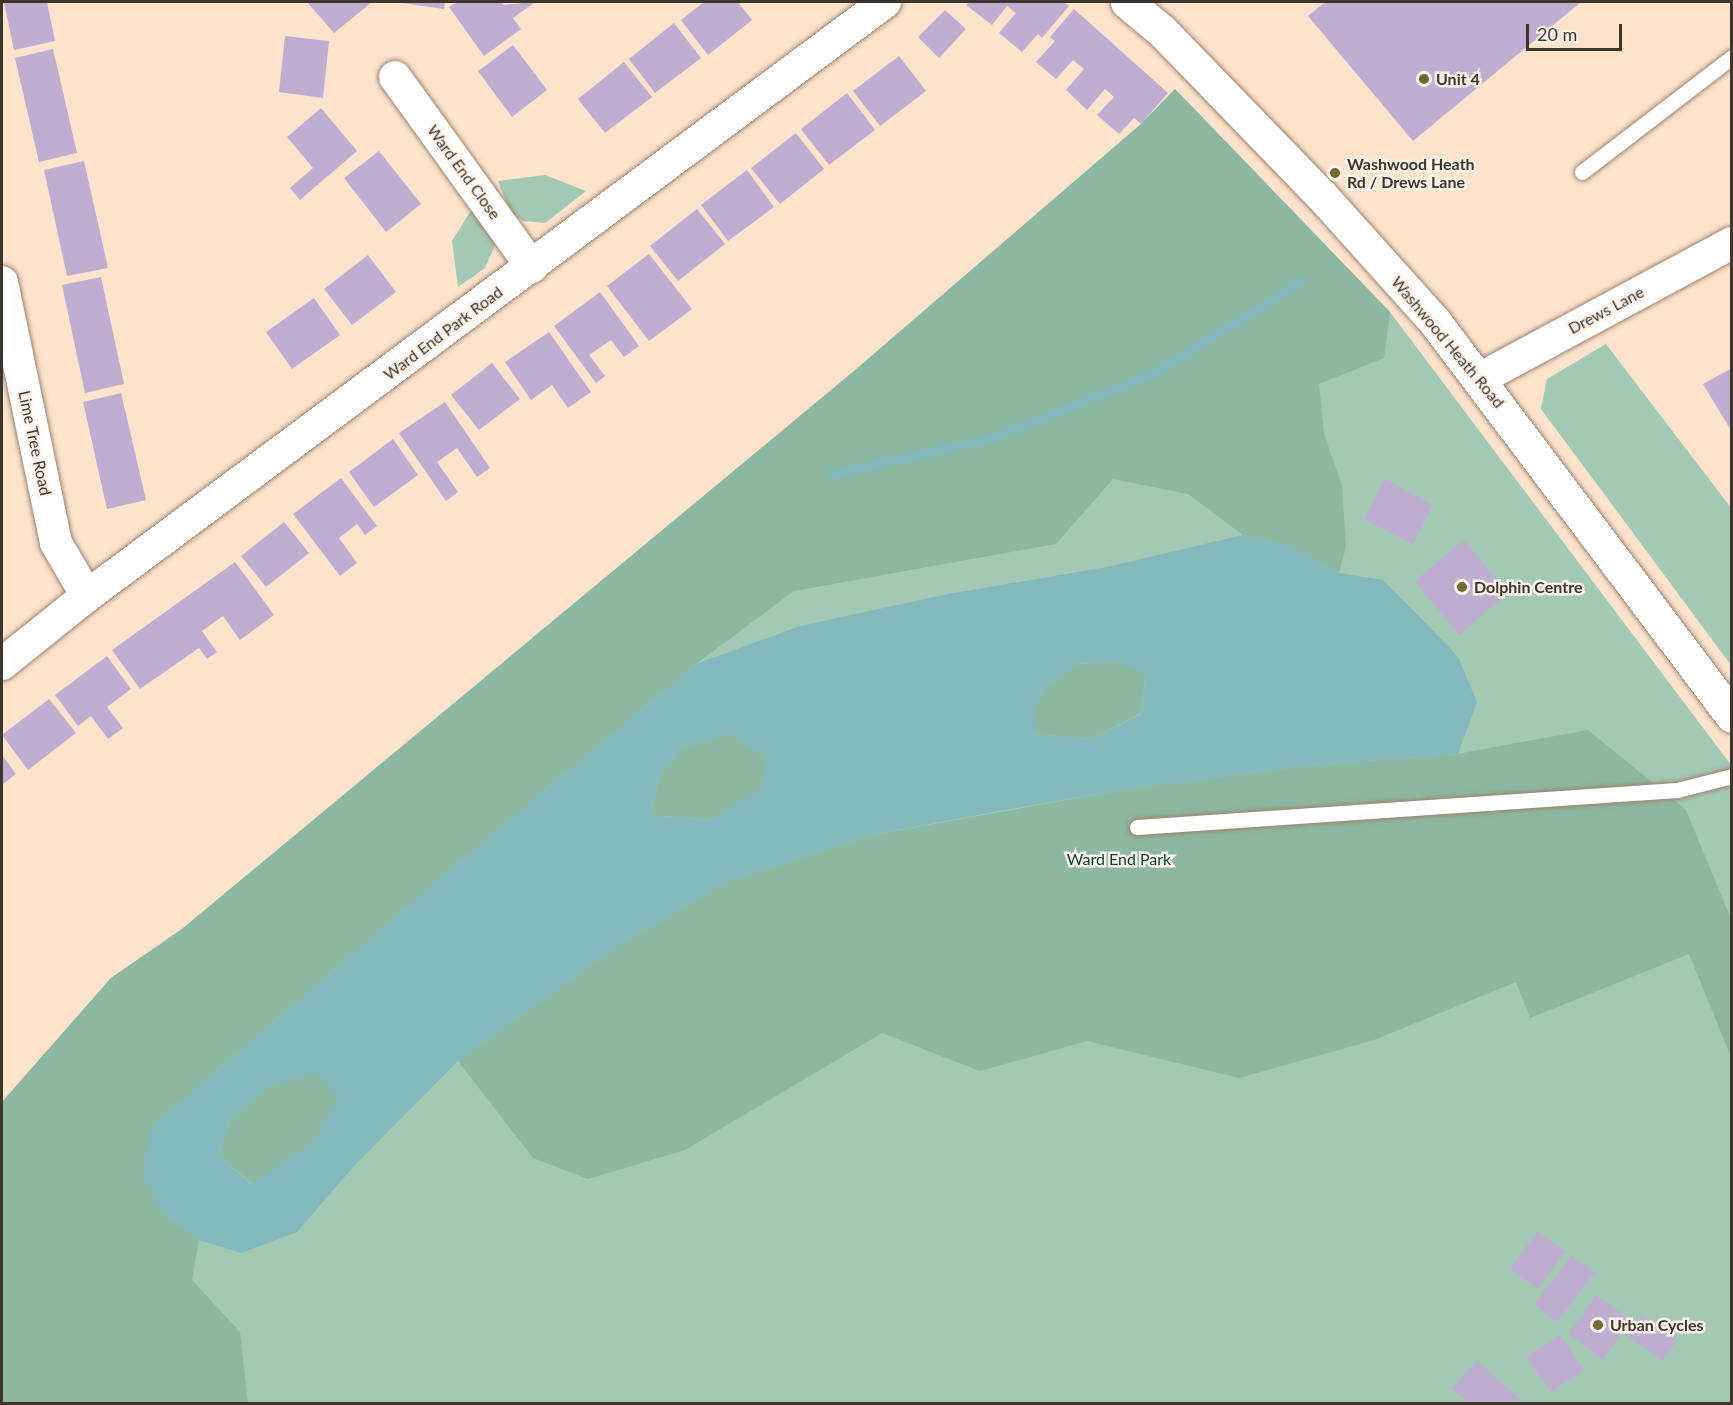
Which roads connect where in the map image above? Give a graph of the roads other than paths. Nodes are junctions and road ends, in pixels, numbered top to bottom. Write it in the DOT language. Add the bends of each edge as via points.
graph roads {
  1 [pos="885,2"];
  2 [pos="1127,2"];
  3 [pos="1731,57"];
  4 [pos="395,77"];
  5 [pos="1582,172"];
  6 [pos="1731,243"];
  7 [pos="532,267"];
  8 [pos="2,282"];
  9 [pos="1481,378"];
  10 [pos="87,596"];
  11 [pos="2,664"];
  12 [pos="1731,716"];
  13 [pos="1731,776"];
  14 [pos="1137,827"];
  1 -- 7 [label="street, Ward End Park Road"];
  2 -- 9 [label="main road, Washwood Heath Road" via="1162,31 1322,196"];
  3 -- 5 [label="lane"];
  4 -- 7 [label="street, Ward End Close"];
  6 -- 9 [label="street, Drews Lane"];
  7 -- 10 [label="street, Ward End Park Road"];
  8 -- 10 [label="street, Lime Tree Road" via="56,543"];
  9 -- 12 [label="main road, Washwood Heath Road"];
  10 -- 11 [label="street, Ward End Park Road"];
  13 -- 14 [label="lane" via="1677,790"];
}
